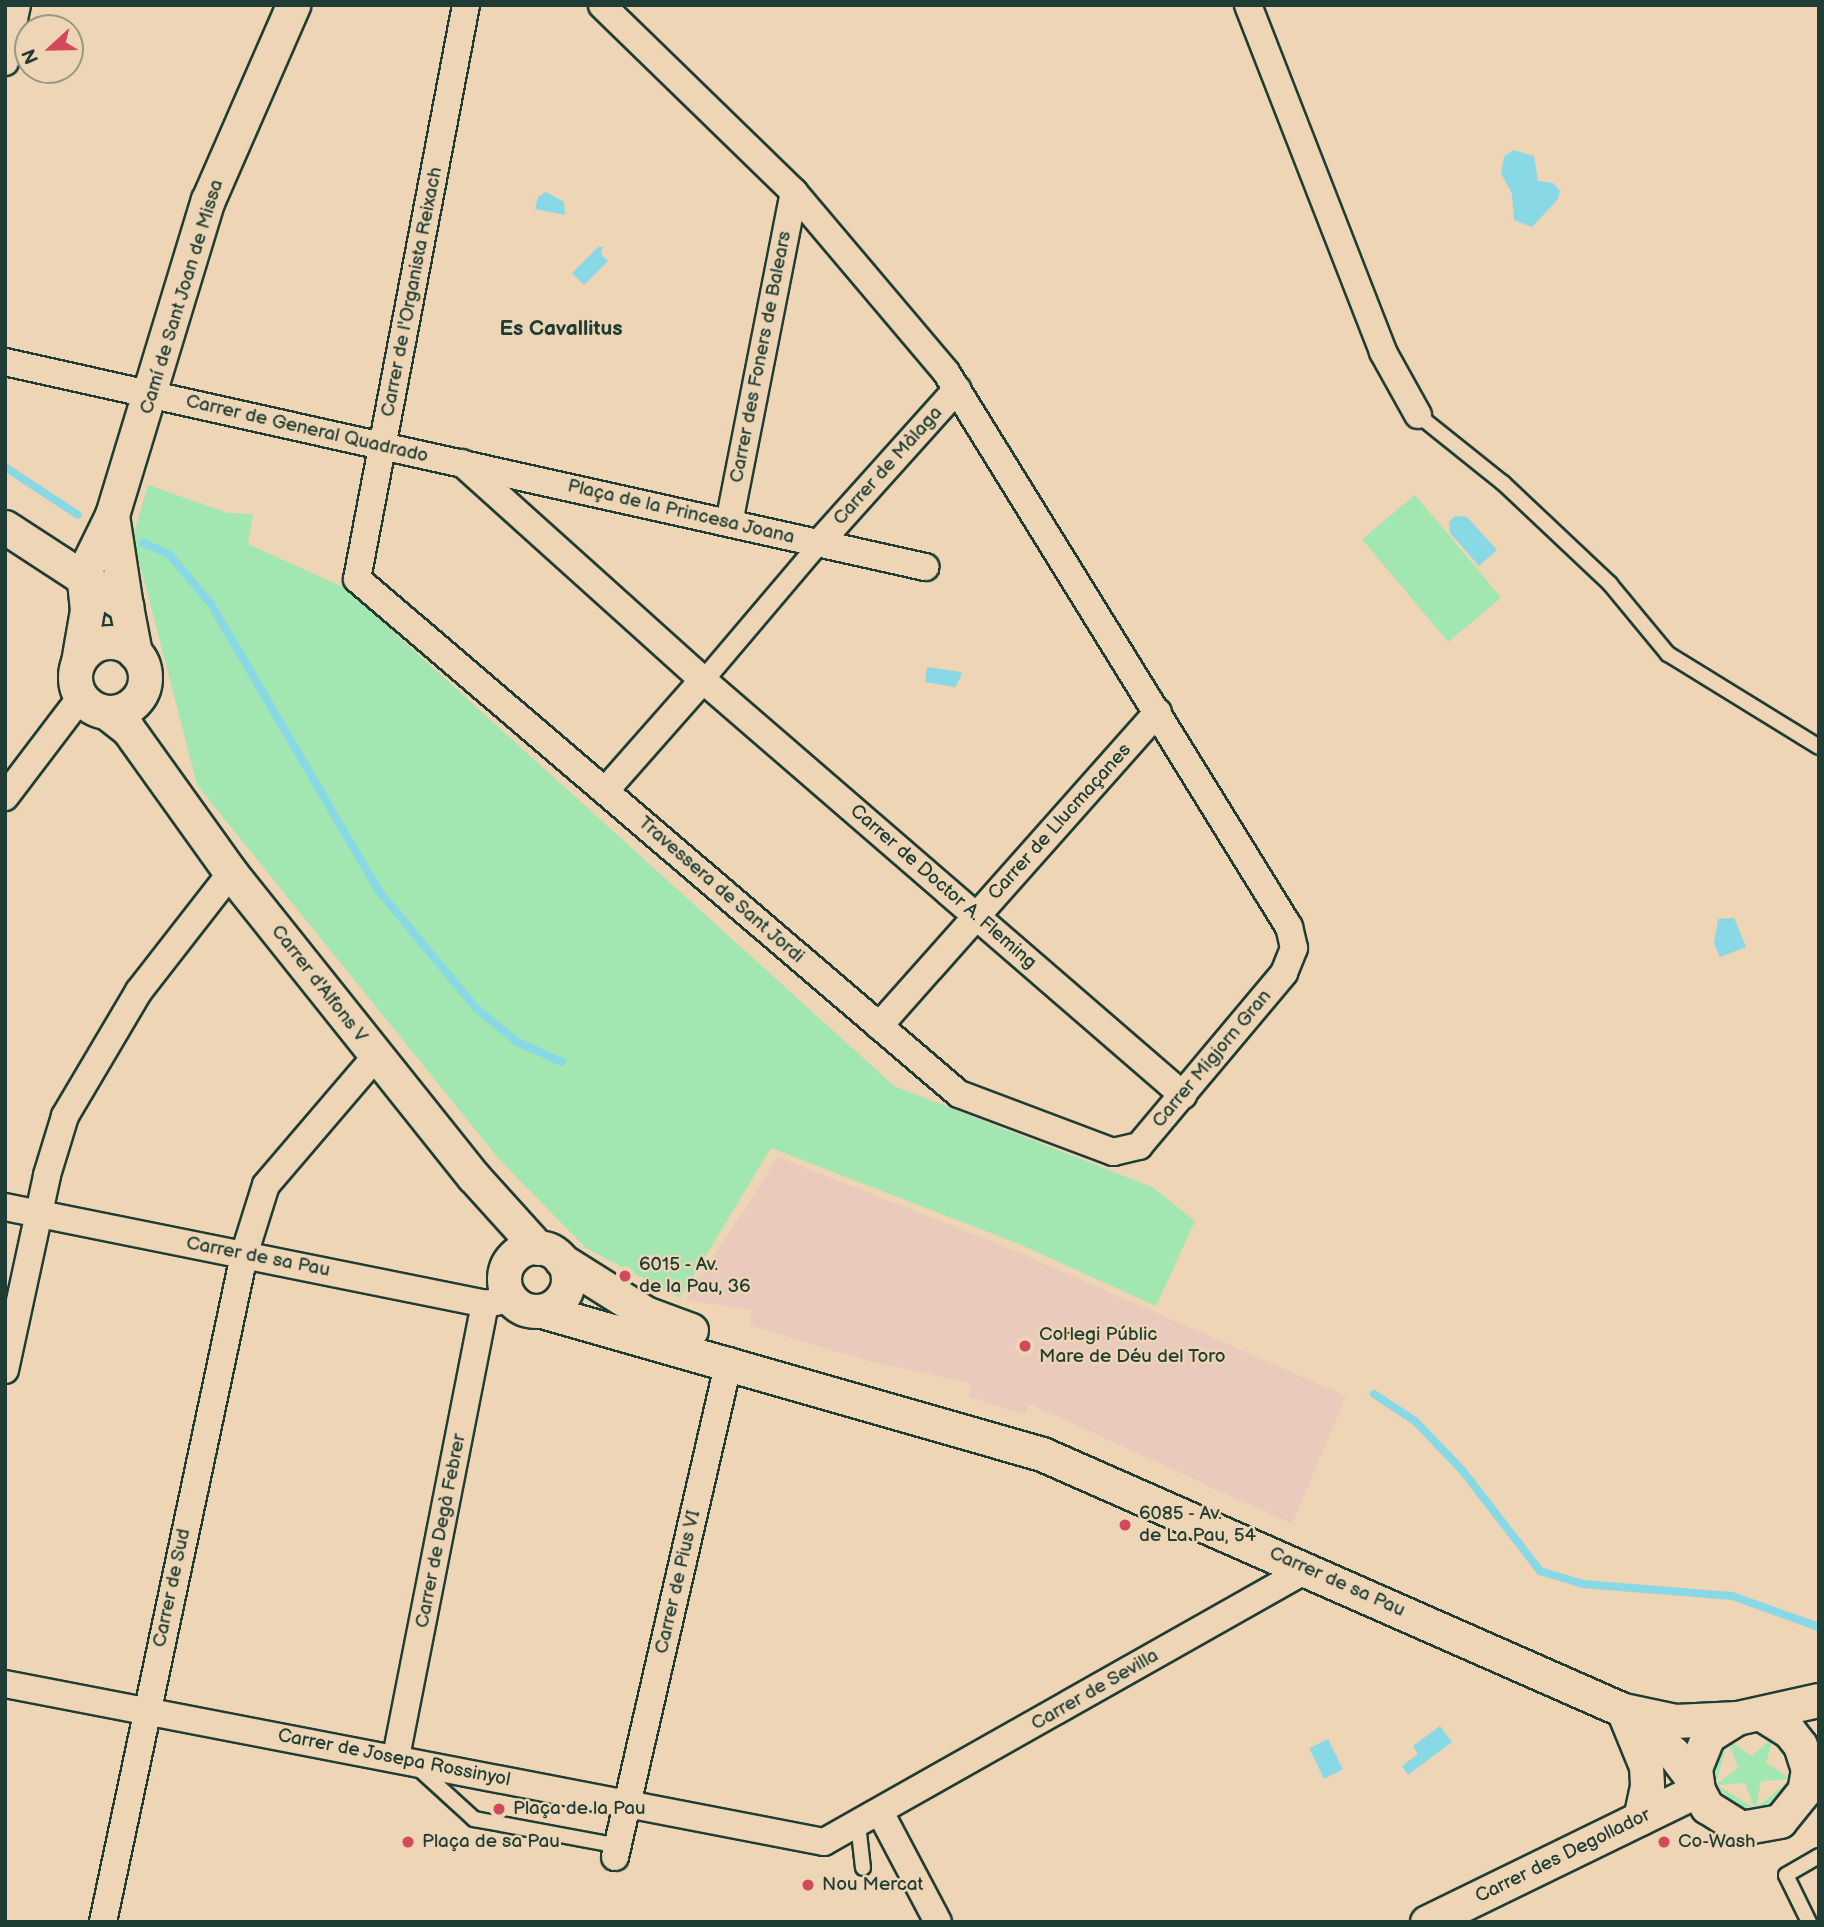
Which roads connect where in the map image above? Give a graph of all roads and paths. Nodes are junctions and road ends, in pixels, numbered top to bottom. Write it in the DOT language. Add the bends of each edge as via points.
graph roads {
  1 [pos="17,5"];
  2 [pos="293,5"];
  3 [pos="466,5"];
  4 [pos="602,5"];
  5 [pos="1248,5"];
  6 [pos="5,62"];
  7 [pos="794,192"];
  8 [pos="5,362"];
  9 [pos="957,389"];
  10 [pos="152,394"];
  11 [pos="1418,415"];
  12 [pos="382,445"];
  13 [pos="461,463"];
  14 [pos="113,515"];
  15 [pos="729,523"];
  16 [pos="5,527"];
  17 [pos="819,543"];
  18 [pos="925,567"];
  19 [pos="83,574"];
  20 [pos="357,579"];
  21 [pos="126,606"];
  22 [pos="135,653"];
  23 [pos="78,663"];
  24 [pos="703,680"];
  25 [pos="143,689"];
  26 [pos="94,704"];
  27 [pos="1158,712"];
  28 [pos="1819,747"];
  29 [pos="168,790"];
  30 [pos="605,791"];
  31 [pos="5,797"];
  32 [pos="231,873"];
  33 [pos="976,916"];
  34 [pos="879,1026"];
  35 [pos="376,1056"];
  36 [pos="1183,1095"];
  37 [pos="1113,1152"];
  38 [pos="473,1176"];
  39 [pos="5,1206"];
  40 [pos="38,1213"];
  41 [pos="549,1254"];
  42 [pos="244,1255"];
  43 [pos="500,1292"];
  44 [pos="542,1311"];
  45 [pos="729,1360"];
  46 [pos="5,1370"];
  47 [pos="930,1418"];
  48 [pos="1309,1568"];
  49 [pos="5,1684"];
  50 [pos="1819,1700"];
  51 [pos="146,1709"];
  52 [pos="1623,1710"];
  53 [pos="1750,1716"];
  54 [pos="403,1759"];
  55 [pos="1812,1780"];
  56 [pos="1697,1787"];
  57 [pos="628,1804"];
  58 [pos="869,1818"];
  59 [pos="1640,1818"];
  60 [pos="824,1842"];
  61 [pos="617,1852"];
  62 [pos="1819,1856"];
  63 [pos="863,1868"];
  64 [pos="103,1922"];
  65 [pos="938,1922"];
  66 [pos="1427,1922"];
  67 [pos="1809,1922"];
  1 -- 6 [label="street"];
  2 -- 10 [label="street, Camí de Sant Joan de Missa" via="208,200"];
  3 -- 12 [label="street, Carrer de l'Organista Reixach"];
  4 -- 7 [label="street"];
  5 -- 11 [label="street" via="1383,352"];
  7 -- 9 [label="street"];
  7 -- 15 [label="street, Carrer des Foners de Balears"];
  8 -- 10 [label="street, Carrer de General Quadrado"];
  9 -- 17 [label="street, Carrer de Màlaga"];
  9 -- 27 [label="street"];
  10 -- 12 [label="street, Carrer de General Quadrado"];
  10 -- 14 [label="street, Camí de Sant Joan de Missa"];
  11 -- 28 [label="lane" via="1503,483 1591,566 1668,654"];
  12 -- 13 [label="street, Carrer de General Quadrado"];
  12 -- 20 [label="street, Carrer de l'Organista Reixach"];
  13 -- 15 [label="street, Plaça de la Princesa Joana"];
  13 -- 24 [label="street"];
  14 -- 19 [label="street, Camí de Sant Joan de Missa"];
  14 -- 21 [label="street, Camí de Sant Joan de Missa"];
  15 -- 17 [label="street, Plaça de la Princesa Joana"];
  16 -- 19 [label="street"];
  17 -- 18 [label="street"];
  17 -- 24 [label="street, Plaça de la Princesa Joana"];
  19 -- 21 [label="street"];
  19 -- 23 [label="street" via="87,610"];
  20 -- 30 [label="street, Travessera de Sant Jordi"];
  21 -- 22 [label="street, Camí de Sant Joan de Missa"];
  22 -- 23 [label="street" via="119,643 100,643"];
  22 -- 25 [label="street" via="144,670"];
  23 -- 26 [label="street" via="75,680"];
  24 -- 30 [label="street"];
  24 -- 33 [label="street, Carrer de Doctor A. Fleming"];
  25 -- 26 [label="street" via="124,709"];
  25 -- 29 [label="street, Carrer d'Alfons V"];
  26 -- 29 [label="street, Carrer d'Alfons V" via="128,729"];
  26 -- 31 [label="street"];
  27 -- 33 [label="street, Carrer de Llucmaçanes"];
  27 -- 36 [label="street, Carrer Migjorn Gran" via="1289,927 1294,948 1284,973"];
  29 -- 32 [label="street, Carrer d'Alfons V"];
  30 -- 34 [label="street, Travessera de Sant Jordi"];
  32 -- 35 [label="street, Carrer d'Alfons V"];
  32 -- 40 [label="street" via="139,991 95,1060 65,1116"];
  33 -- 34 [label="street, Carrer de Llucmaçanes"];
  33 -- 36 [label="street, Carrer de Doctor A. Fleming"];
  34 -- 37 [label="street, Travessera de Sant Jordi" via="959,1094"];
  35 -- 38 [label="street, Carrer d'Alfons V"];
  35 -- 42 [label="street, Carrer de Sud" via="266,1185"];
  36 -- 37 [label="street, Carrer Migjorn Gran" via="1139,1146"];
  38 -- 41 [label="street, Carrer d'Alfons V"];
  38 -- 43 [label="street, Carrer d'Alfons V" via="494,1223"];
  39 -- 40 [label="street, Carrer de sa Pau"];
  40 -- 42 [label="street, Carrer de sa Pau"];
  40 -- 46 [label="street"];
  41 -- 43 [label="street" via="514,1257"];
  41 -- 44 [label="street" via="567,1274 566,1290 557,1303"];
  41 -- 47 [label="street, Carrer de sa Pau" via="645,1313"];
  42 -- 43 [label="street, Carrer de sa Pau"];
  42 -- 51 [label="street, Carrer de Sud"];
  43 -- 44 [label="street" via="525,1309"];
  43 -- 54 [label="street, Carrer de Degà Febrer"];
  44 -- 45 [label="street, Carrer de sa Pau"];
  45 -- 47 [label="street, Carrer de sa Pau"];
  45 -- 57 [label="street, Carrer de Pius VI"];
  47 -- 48 [label="street, Carrer de sa Pau" via="1042,1454"];
  48 -- 52 [label="street, Carrer de sa Pau"];
  48 -- 58 [label="street, Carrer de Sevilla"];
  49 -- 51 [label="street, Carrer de Josepa Rossinyol"];
  50 -- 53 [label="street"];
  51 -- 54 [label="street, Carrer de Josepa Rossinyol" via="239,1736"];
  51 -- 64 [label="street, Carrer de Sud"];
  52 -- 53 [label="street, Carrer de sa Pau" via="1675,1721"];
  52 -- 56 [label="street, Carrer de sa Pau" via="1673,1753"];
  52 -- 59 [label="street" via="1646,1766"];
  53 -- 55 [label="street" via="1789,1731 1800,1745"];
  53 -- 56 [label="street" via="1708,1736 1699,1751"];
  54 -- 57 [label="street, Carrer de Josepa Rossinyol"];
  54 -- 61 [label="lane" via="474,1819"];
  55 -- 56 [label="street" via="1780,1821 1751,1828 1722,1821 1707,1807"];
  56 -- 59 [label="street, Carrer des Degollador"];
  57 -- 60 [label="street, Carrer de Josepa Rossinyol"];
  57 -- 61 [label="street"];
  58 -- 60 [label="street, Carrer de Sevilla"];
  58 -- 63 [label="lane"];
  58 -- 65 [label="street"];
  59 -- 66 [label="street, Carrer des Degollador"];
  62 -- 67 [label="lane" via="1786,1875"];
}
